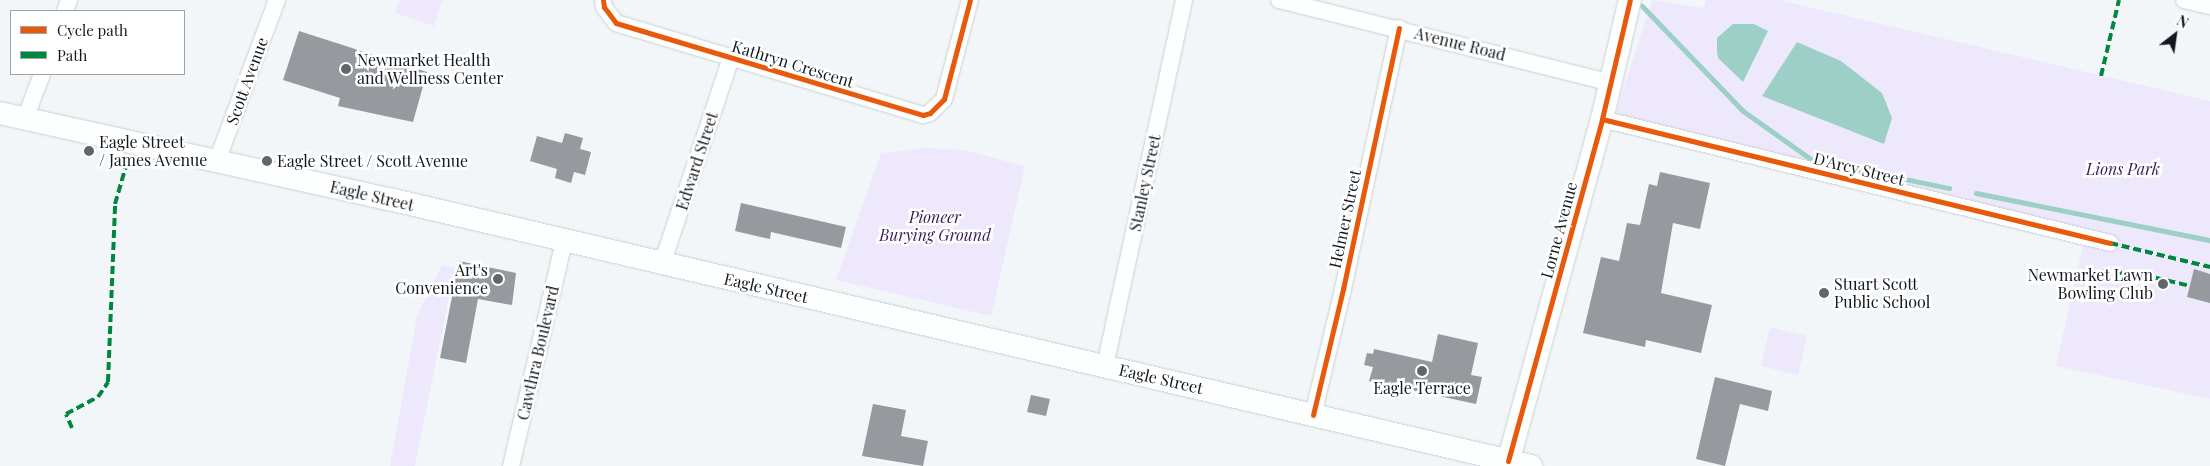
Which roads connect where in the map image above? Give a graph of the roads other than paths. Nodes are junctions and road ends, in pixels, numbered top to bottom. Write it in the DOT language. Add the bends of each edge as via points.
graph roads {
  1 [pos="276,0"];
  2 [pos="603,0"];
  3 [pos="970,0"];
  4 [pos="1184,0"];
  5 [pos="1279,0"];
  6 [pos="1630,0"];
  7 [pos="2184,0"];
  8 [pos="2210,6"];
  9 [pos="1398,28"];
  10 [pos="731,58"];
  11 [pos="42,75"];
  12 [pos="1611,83"];
  13 [pos="0,113"];
  14 [pos="25,119"];
  15 [pos="1602,119"];
  16 [pos="217,161"];
  17 [pos="564,241"];
  18 [pos="2110,243"];
  19 [pos="662,264"];
  20 [pos="1105,366"];
  21 [pos="1313,415"];
  22 [pos="1507,463"];
  23 [pos="511,466"];
  24 [pos="1531,466"];
  1 -- 16 [label="street, Scott Avenue"];
  2 -- 10 [label="street, Kathryn Crescent" via="604,7 616,23"];
  3 -- 10 [label="street, Kathryn Crescent" via="944,99 930,113 912,114"];
  4 -- 20 [label="street, Stanley Street"];
  5 -- 9 [label="street, Avenue Road"];
  6 -- 12 [label="main road, Lorne Avenue"];
  7 -- 8 [label="street"];
  9 -- 12 [label="street, Avenue Road"];
  9 -- 21 [label="street, Helmer Street"];
  10 -- 19 [label="street, Edward Street"];
  11 -- 14 [label="street"];
  12 -- 15 [label="main road, Lorne Avenue"];
  13 -- 14 [label="main road, Eagle Street"];
  14 -- 16 [label="main road, Eagle Street"];
  15 -- 18 [label="street, D'Arcy Street"];
  15 -- 22 [label="main road, Lorne Avenue"];
  16 -- 17 [label="main road, Eagle Street"];
  17 -- 19 [label="main road, Eagle Street"];
  17 -- 23 [label="street, Cawthra Boulevard"];
  19 -- 20 [label="main road, Eagle Street"];
  20 -- 21 [label="main road, Eagle Street"];
  21 -- 22 [label="main road, Eagle Street"];
  22 -- 24 [label="main road, Eagle Street"];
}
